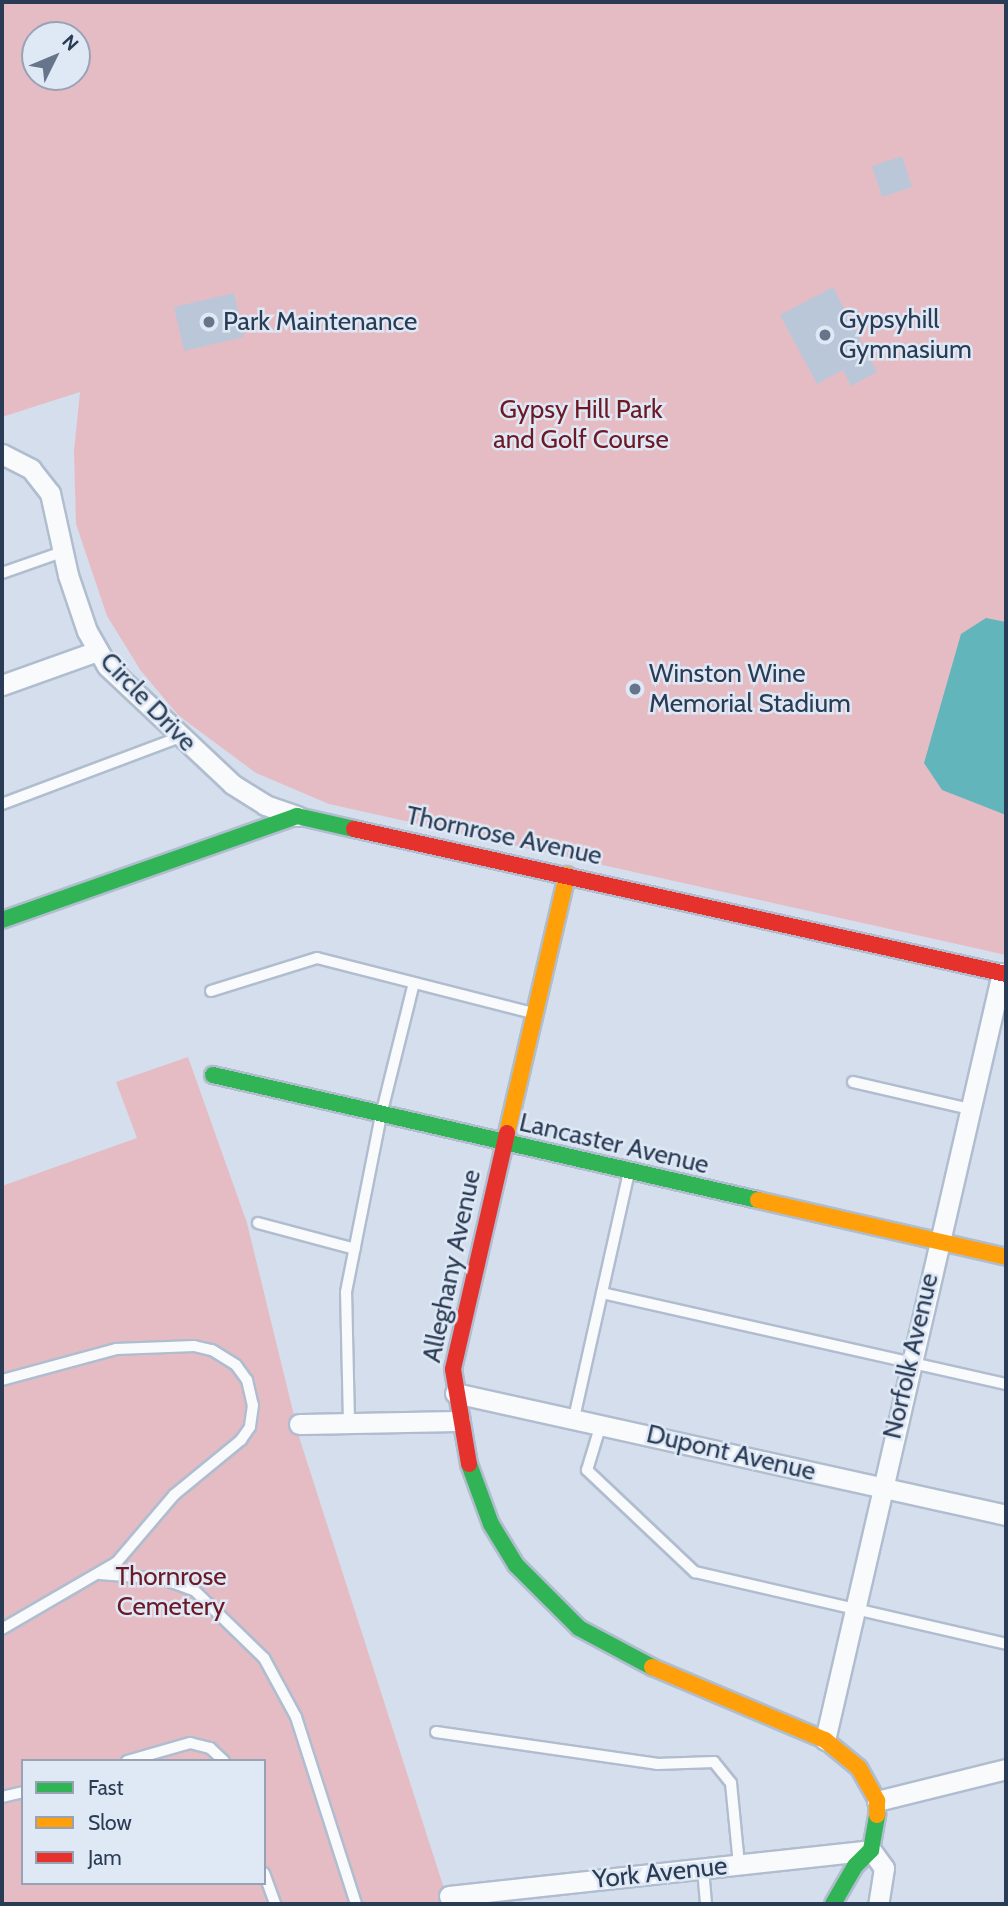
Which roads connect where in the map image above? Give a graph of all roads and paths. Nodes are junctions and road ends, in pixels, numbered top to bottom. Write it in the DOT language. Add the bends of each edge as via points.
graph roads {
  1 [pos="2,454"];
  2 [pos="62,552"];
  3 [pos="2,573"];
  4 [pos="97,651"];
  5 [pos="2,685"];
  6 [pos="178,738"];
  7 [pos="2,804"];
  8 [pos="297,816"];
  9 [pos="566,875"];
  10 [pos="2,920"];
  11 [pos="1004,973"];
  12 [pos="414,983"];
  13 [pos="211,991"];
  14 [pos="533,1013"];
  15 [pos="212,1075"];
  16 [pos="853,1082"];
  17 [pos="970,1110"];
  18 [pos="381,1115"];
  19 [pos="503,1144"];
  20 [pos="629,1172"];
  21 [pos="258,1223"];
  22 [pos="938,1241"];
  23 [pos="355,1249"];
  24 [pos="1006,1257"];
  25 [pos="602,1293"];
  26 [pos="909,1364"];
  27 [pos="2,1380"];
  28 [pos="1006,1384"];
  29 [pos="455,1393"];
  30 [pos="573,1418"];
  31 [pos="460,1421"];
  32 [pos="349,1422"];
  33 [pos="299,1424"];
  34 [pos="601,1424"];
  35 [pos="881,1486"];
  36 [pos="1006,1515"];
  37 [pos="99,1574"];
  38 [pos="854,1609"];
  39 [pos="2,1629"];
  40 [pos="1006,1644"];
  41 [pos="436,1732"];
  42 [pos="825,1740"];
  43 [pos="134,1759"];
  44 [pos="222,1759"];
  45 [pos="1006,1769"];
  46 [pos="21,1792"];
  47 [pos="2,1797"];
  48 [pos="877,1801"];
  49 [pos="871,1850"];
  50 [pos="739,1865"];
  51 [pos="703,1869"];
  52 [pos="266,1879"];
  53 [pos="449,1896"];
  54 [pos="275,1904"];
  55 [pos="356,1904"];
  56 [pos="706,1904"];
  57 [pos="833,1904"];
  58 [pos="878,1904"];
  1 -- 2 [label="street, Circle Drive" via="27,465 50,493"];
  2 -- 3 [label="lane"];
  2 -- 4 [label="street, Circle Drive"];
  4 -- 5 [label="street"];
  4 -- 6 [label="street, Circle Drive" via="120,681"];
  6 -- 7 [label="lane"];
  6 -- 8 [label="street, Circle Drive" via="240,790"];
  8 -- 9 [label="street, Thornrose Avenue"];
  8 -- 10 [label="street"];
  9 -- 11 [label="street, Thornrose Avenue"];
  9 -- 14 [label="street, Alleghany Avenue"];
  11 -- 17 [label="street, Norfolk Avenue"];
  12 -- 13 [label="lane" via="317,958"];
  12 -- 14 [label="lane"];
  12 -- 18 [label="lane"];
  14 -- 19 [label="street, Alleghany Avenue"];
  15 -- 18 [label="street, Lancaster Avenue"];
  16 -- 17 [label="lane"];
  17 -- 22 [label="street, Norfolk Avenue"];
  18 -- 19 [label="street, Lancaster Avenue"];
  18 -- 23 [label="lane"];
  19 -- 20 [label="street, Lancaster Avenue"];
  19 -- 29 [label="street, Alleghany Avenue" via="461,1326 453,1369"];
  20 -- 22 [label="street, Lancaster Avenue"];
  20 -- 25 [label="lane"];
  21 -- 23 [label="lane"];
  22 -- 24 [label="street, Lancaster Avenue"];
  22 -- 26 [label="street, Norfolk Avenue"];
  23 -- 32 [label="lane" via="346,1292"];
  25 -- 26 [label="lane"];
  25 -- 30 [label="lane"];
  26 -- 28 [label="lane"];
  26 -- 35 [label="street, Norfolk Avenue"];
  27 -- 37 [label="lane" via="116,1349 165,1345 212,1350 231,1361 247,1380 253,1405 246,1434 174,1495 123,1556"];
  29 -- 30 [label="street, Dupont Avenue"];
  29 -- 31 [label="street, Alleghany Avenue"];
  30 -- 34 [label="street, Dupont Avenue"];
  31 -- 32 [label="street"];
  31 -- 42 [label="street, Alleghany Avenue" via="474,1483 491,1524 516,1565 557,1611 601,1643"];
  32 -- 33 [label="street"];
  34 -- 35 [label="street, Dupont Avenue"];
  34 -- 38 [label="lane" via="587,1470 695,1572"];
  35 -- 36 [label="street, Dupont Avenue"];
  35 -- 38 [label="street, Norfolk Avenue"];
  37 -- 39 [label="lane"];
  37 -- 55 [label="lane" via="163,1579 194,1590 264,1658 296,1717"];
  38 -- 40 [label="lane"];
  38 -- 42 [label="street, Norfolk Avenue"];
  41 -- 50 [label="lane" via="636,1762 714,1762 731,1783"];
  42 -- 48 [label="street, Alleghany Avenue" via="859,1768"];
  43 -- 44 [label="lane" via="190,1743 210,1748"];
  45 -- 48 [label="street"];
  46 -- 47 [label="lane"];
  48 -- 49 [label="street"];
  49 -- 50 [label="street, York Avenue"];
  49 -- 57 [label="street" via="855,1866"];
  49 -- 58 [label="street" via="884,1868"];
  50 -- 51 [label="street, York Avenue"];
  51 -- 53 [label="street, York Avenue"];
  51 -- 56 [label="lane"];
  52 -- 54 [label="lane"];
}
